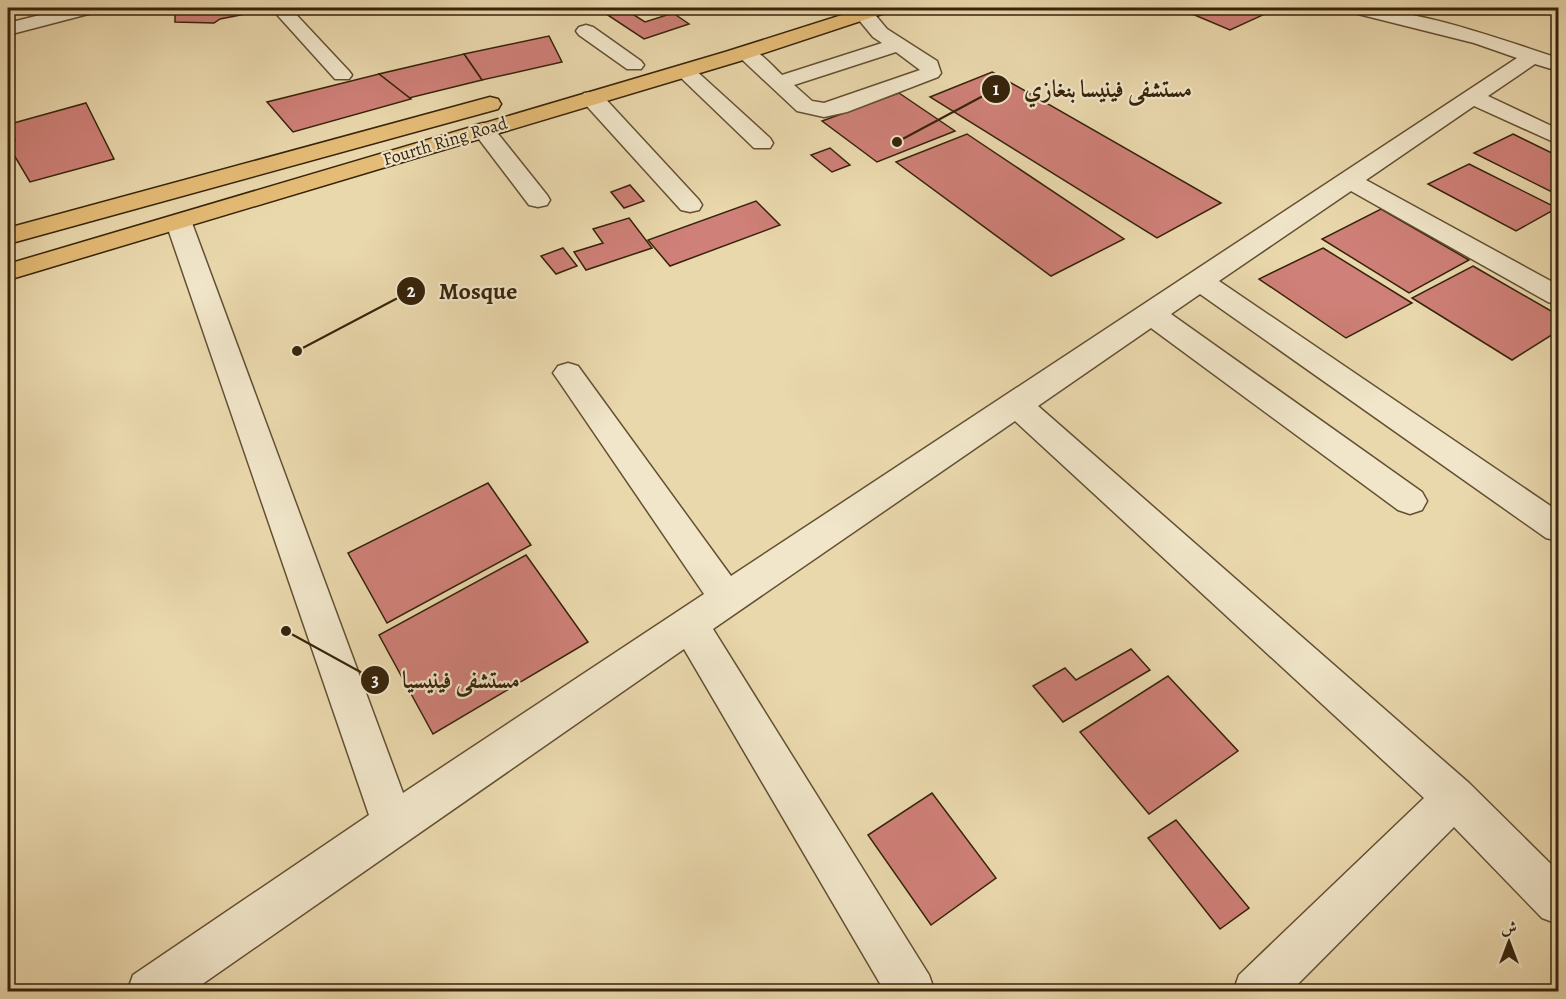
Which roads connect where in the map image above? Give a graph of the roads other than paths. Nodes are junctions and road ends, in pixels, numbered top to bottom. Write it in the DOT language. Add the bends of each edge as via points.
graph roads {
  1 [pos="89,8"];
  2 [pos="280,8"];
  3 [pos="820,8"];
  4 [pos="1357,8"];
  5 [pos="873,10"];
  6 [pos="8,29"];
  7 [pos="585,31"];
  8 [pos="897,45"];
  9 [pos="745,53"];
  10 [pos="1546,60"];
  11 [pos="634,65"];
  12 [pos="685,71"];
  13 [pos="342,75"];
  14 [pos="779,83"];
  15 [pos="1472,97"];
  16 [pos="592,98"];
  17 [pos="483,130"];
  18 [pos="1558,137"];
  19 [pos="762,143"];
  20 [pos="1349,180"];
  21 [pos="538,200"];
  22 [pos="690,205"];
  23 [pos="179,223"];
  24 [pos="8,236"];
  25 [pos="8,272"];
  26 [pos="1200,281"];
  27 [pos="1558,296"];
  28 [pos="1151,314"];
  29 [pos="568,373"];
  30 [pos="1016,404"];
  31 [pos="1410,501"];
  32 [pos="1558,528"];
  33 [pos="728,600"];
  34 [pos="690,625"];
  35 [pos="1454,798"];
  36 [pos="393,824"];
  37 [pos="1558,902"];
  38 [pos="150,992"];
  39 [pos="912,992"];
  40 [pos="1256,992"];
  1 -- 6 [label="street"];
  2 -- 13 [label="street"];
  3 -- 11 [label="main road, Fourth Ring Road"];
  4 -- 10 [label="street" via="1481,39"];
  5 -- 8 [label="street" via="880,33"];
  5 -- 9 [label="main road, Fourth Ring Road"];
  7 -- 11 [label="street"];
  8 -- 14 [label="street"];
  8 -- 14 [label="street" via="930,65 931,73 824,110 805,106"];
  9 -- 12 [label="main road, Fourth Ring Road"];
  9 -- 14 [label="street"];
  10 -- 15 [label="street"];
  11 -- 24 [label="main road, Fourth Ring Road"];
  12 -- 16 [label="main road, Fourth Ring Road"];
  12 -- 19 [label="street"];
  15 -- 18 [label="street"];
  15 -- 20 [label="street"];
  16 -- 17 [label="main road, Fourth Ring Road"];
  16 -- 22 [label="street"];
  17 -- 21 [label="street"];
  17 -- 23 [label="main road, Fourth Ring Road"];
  20 -- 26 [label="street"];
  20 -- 27 [label="street"];
  23 -- 25 [label="main road, Fourth Ring Road"];
  23 -- 36 [label="street"];
  26 -- 28 [label="street"];
  26 -- 32 [label="street"];
  28 -- 30 [label="street"];
  28 -- 31 [label="street"];
  29 -- 33 [label="street"];
  30 -- 33 [label="street"];
  30 -- 35 [label="street"];
  33 -- 34 [label="street"];
  34 -- 36 [label="street"];
  34 -- 39 [label="street"];
  35 -- 37 [label="street"];
  35 -- 40 [label="street"];
  36 -- 38 [label="street"];
}
